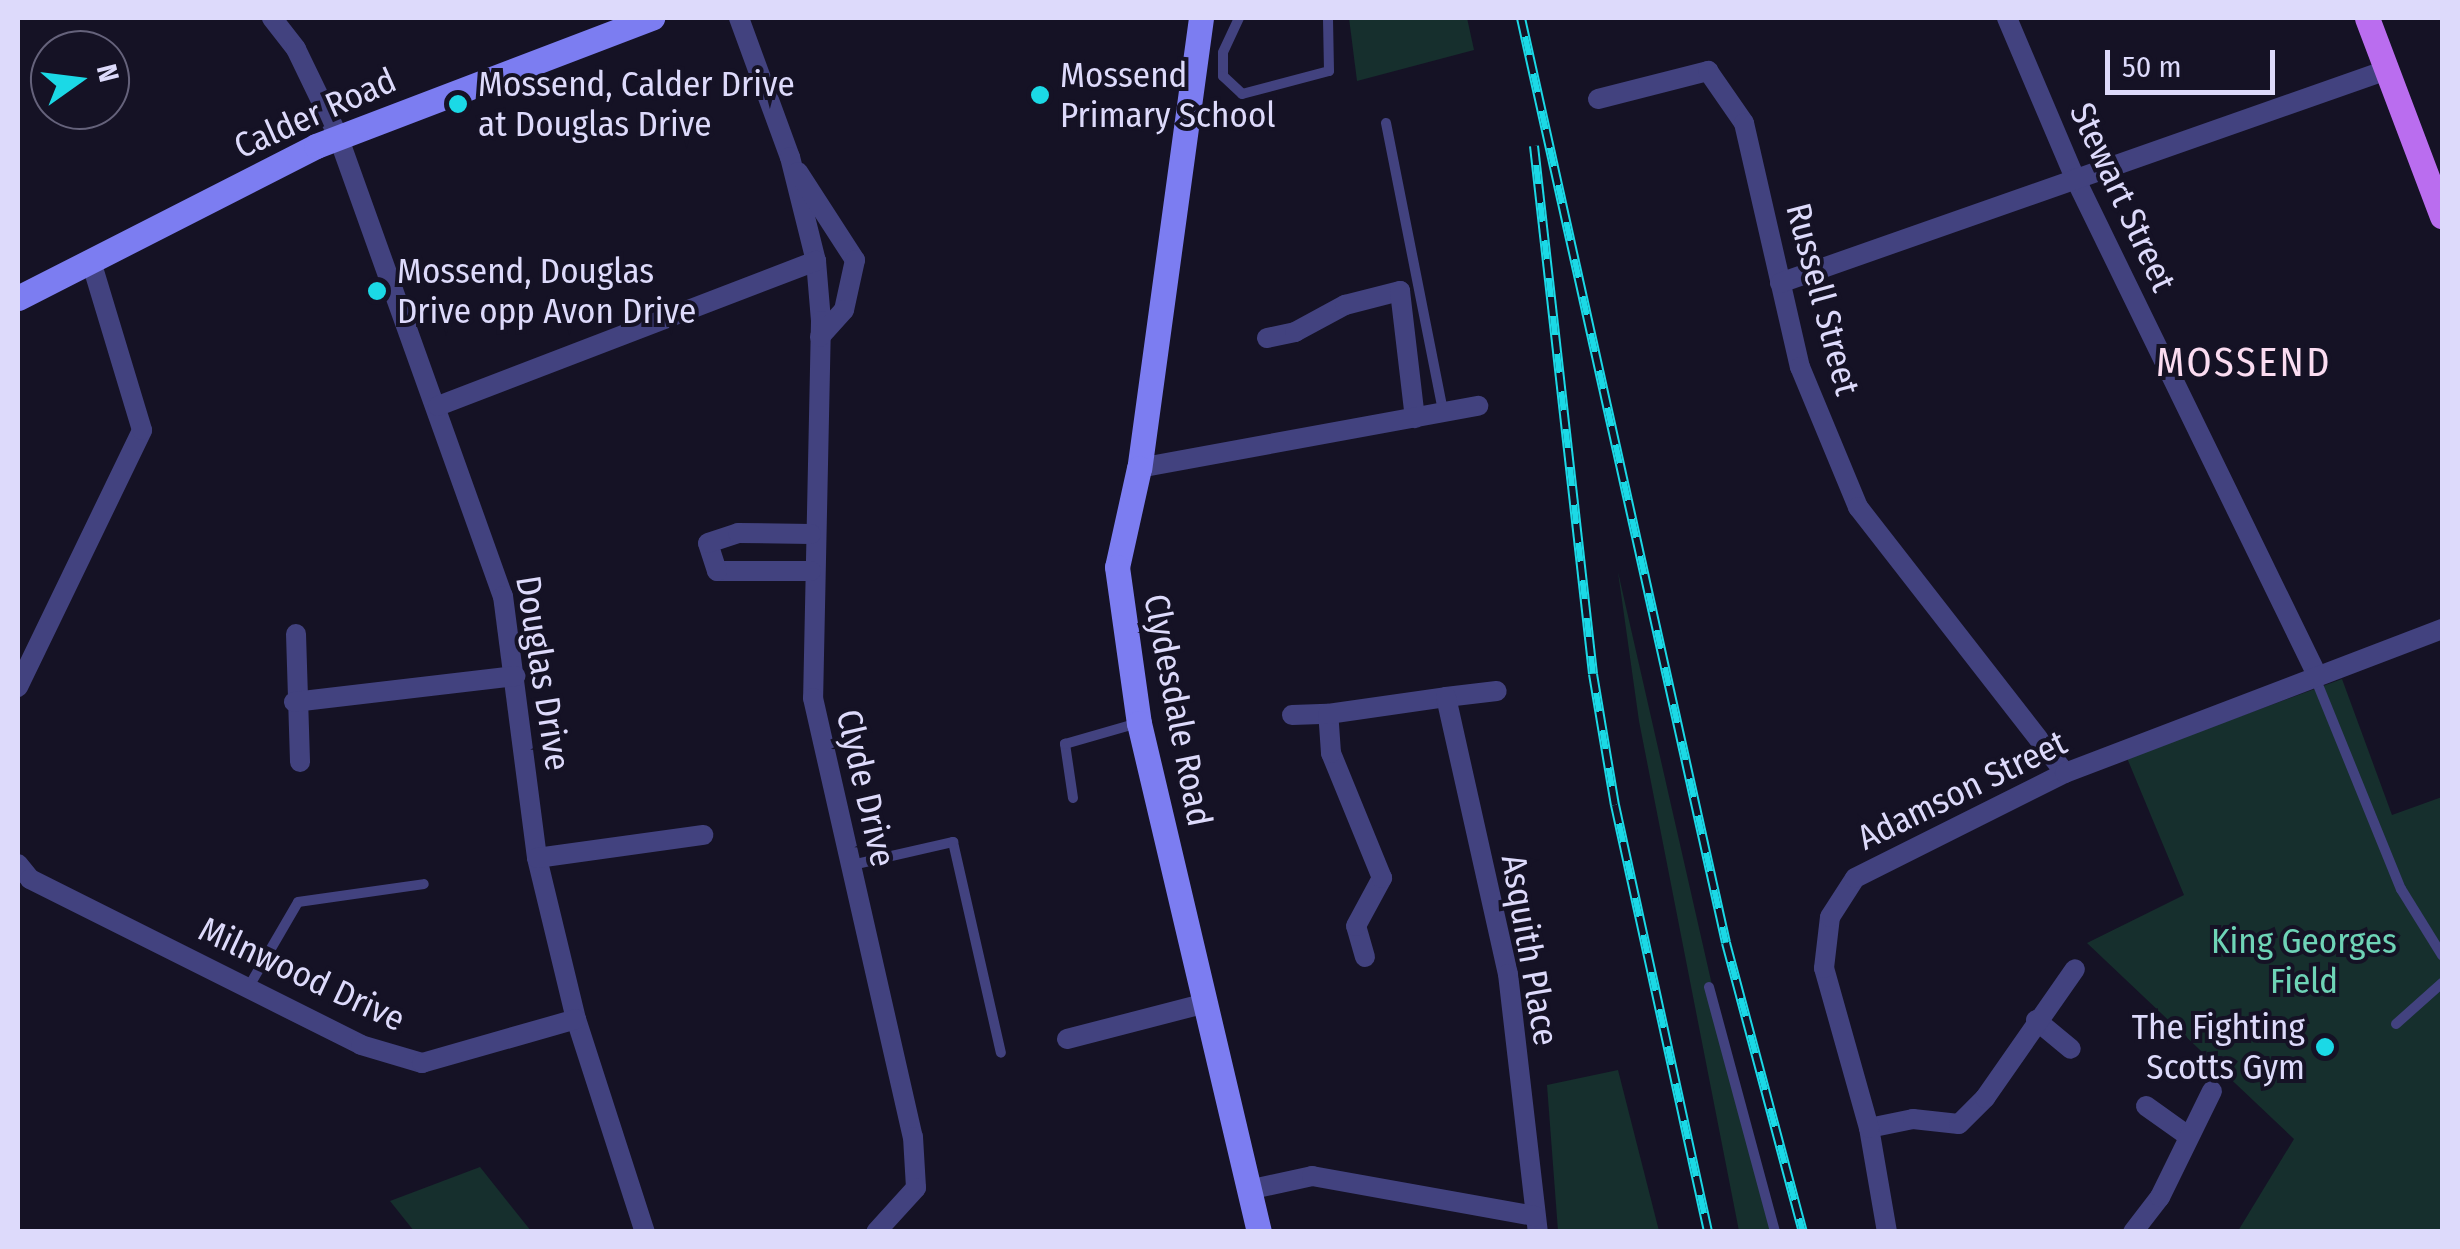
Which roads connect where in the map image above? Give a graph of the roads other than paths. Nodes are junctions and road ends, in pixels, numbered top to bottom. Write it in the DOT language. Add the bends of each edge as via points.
graph roads {
  1 [pos="272,18"];
  2 [pos="652,18"];
  3 [pos="739,18"];
  4 [pos="1201,18"];
  5 [pos="1239,18"];
  6 [pos="1328,18"];
  7 [pos="2007,18"];
  8 [pos="2367,18"];
  9 [pos="2387,70"];
  10 [pos="1598,99"];
  11 [pos="1386,124"];
  12 [pos="338,136"];
  13 [pos="790,156"];
  14 [pos="2076,178"];
  15 [pos="2442,216"];
  16 [pos="91,261"];
  17 [pos="816,261"];
  18 [pos="1780,283"];
  19 [pos="18,298"];
  20 [pos="820,337"];
  21 [pos="1268,338"];
  22 [pos="438,406"];
  23 [pos="1478,406"];
  24 [pos="1443,413"];
  25 [pos="1415,418"];
  26 [pos="1139,468"];
  27 [pos="812,534"];
  28 [pos="811,571"];
  29 [pos="2442,629"];
  30 [pos="296,634"];
  31 [pos="2315,673"];
  32 [pos="515,676"];
  33 [pos="18,687"];
  34 [pos="1497,691"];
  35 [pos="1446,697"];
  36 [pos="294,702"];
  37 [pos="1328,714"];
  38 [pos="1292,715"];
  39 [pos="1139,723"];
  40 [pos="300,762"];
  41 [pos="2065,773"];
  42 [pos="1072,798"];
  43 [pos="703,835"];
  44 [pos="537,858"];
  45 [pos="18,864"];
  46 [pos="850,866"];
  47 [pos="424,884"];
  48 [pos="2442,954"];
  49 [pos="1365,957"];
  50 [pos="2075,969"];
  51 [pos="2442,983"];
  52 [pos="1709,986"];
  53 [pos="248,988"];
  54 [pos="1206,1003"];
  55 [pos="576,1019"];
  56 [pos="2036,1020"];
  57 [pos="2396,1024"];
  58 [pos="1067,1039"];
  59 [pos="2071,1050"];
  60 [pos="1000,1053"];
  61 [pos="2212,1091"];
  62 [pos="2146,1106"];
  63 [pos="1869,1128"];
  64 [pos="2188,1136"];
  65 [pos="1248,1190"];
  66 [pos="1536,1224"];
  67 [pos="645,1232"];
  68 [pos="876,1232"];
  69 [pos="1258,1232"];
  70 [pos="1775,1232"];
  71 [pos="1888,1232"];
  72 [pos="2133,1232"];
  1 -- 12 [label="street, Douglas Drive" via="296,49"];
  2 -- 12 [label="main road, Calder Road"];
  3 -- 13 [label="street, Clyde Drive"];
  4 -- 26 [label="main road, Clydesdale Road"];
  5 -- 6 [label="lane" via="1222,76 1242,94 1330,71"];
  7 -- 14 [label="street, Stewart Street"];
  8 -- 9 [label="main road"];
  9 -- 14 [label="street"];
  9 -- 15 [label="main road"];
  10 -- 18 [label="street, Russell Street" via="1708,72 1744,123"];
  11 -- 24 [label="lane"];
  12 -- 16 [label="main road, Calder Road"];
  12 -- 22 [label="street, Douglas Drive"];
  13 -- 17 [label="street, Clyde Drive"];
  13 -- 20 [label="street, Clyde Drive" via="855,260 844,310"];
  14 -- 18 [label="street"];
  14 -- 31 [label="street, Stewart Street"];
  16 -- 19 [label="main road, Calder Road"];
  16 -- 33 [label="street" via="142,430"];
  17 -- 20 [label="street, Clyde Drive"];
  17 -- 22 [label="street"];
  18 -- 41 [label="street, Russell Street" via="1800,367 1858,507"];
  20 -- 27 [label="street, Clyde Drive"];
  21 -- 25 [label="street" via="1295,332 1346,304 1400,291"];
  22 -- 32 [label="street, Douglas Drive" via="503,596"];
  23 -- 24 [label="street"];
  24 -- 25 [label="street"];
  25 -- 26 [label="street"];
  26 -- 39 [label="main road, Clydesdale Road" via="1117,567"];
  27 -- 28 [label="street, Clyde Drive"];
  27 -- 28 [label="street" via="738,533 708,543 717,571"];
  28 -- 46 [label="street, Clyde Drive" via="812,698"];
  29 -- 31 [label="street, Adamson Street"];
  30 -- 36 [label="street"];
  31 -- 41 [label="street, Adamson Street"];
  31 -- 48 [label="lane" via="2402,888"];
  32 -- 36 [label="street"];
  32 -- 44 [label="street, Douglas Drive"];
  34 -- 35 [label="street"];
  35 -- 37 [label="street"];
  35 -- 66 [label="street, Asquith Place" via="1508,974"];
  36 -- 40 [label="street"];
  37 -- 38 [label="street"];
  37 -- 49 [label="street" via="1330,753 1382,878 1356,926"];
  39 -- 42 [label="lane" via="1065,744"];
  39 -- 54 [label="main road, Clydesdale Road"];
  41 -- 63 [label="street, Adamson Street" via="1855,878 1830,917 1824,968"];
  43 -- 44 [label="street"];
  44 -- 55 [label="street, Douglas Drive"];
  45 -- 53 [label="street, Milnwood Drive" via="30,879"];
  46 -- 60 [label="lane" via="953,842"];
  46 -- 68 [label="street, Clyde Drive" via="913,1137 916,1188"];
  47 -- 53 [label="lane" via="298,902"];
  50 -- 56 [label="street"];
  51 -- 57 [label="lane"];
  52 -- 70 [label="lane"];
  53 -- 55 [label="street, Milnwood Drive" via="361,1045 422,1062"];
  54 -- 58 [label="street"];
  54 -- 65 [label="main road, Clydesdale Road"];
  55 -- 67 [label="street, Douglas Drive"];
  56 -- 59 [label="street"];
  56 -- 63 [label="street" via="1985,1098 1959,1124 1913,1118"];
  61 -- 64 [label="street"];
  62 -- 64 [label="street"];
  63 -- 71 [label="street, Adamson Street"];
  64 -- 72 [label="street" via="2160,1197"];
  65 -- 66 [label="street" via="1312,1176"];
  65 -- 69 [label="main road, Clydesdale Road"];
}
